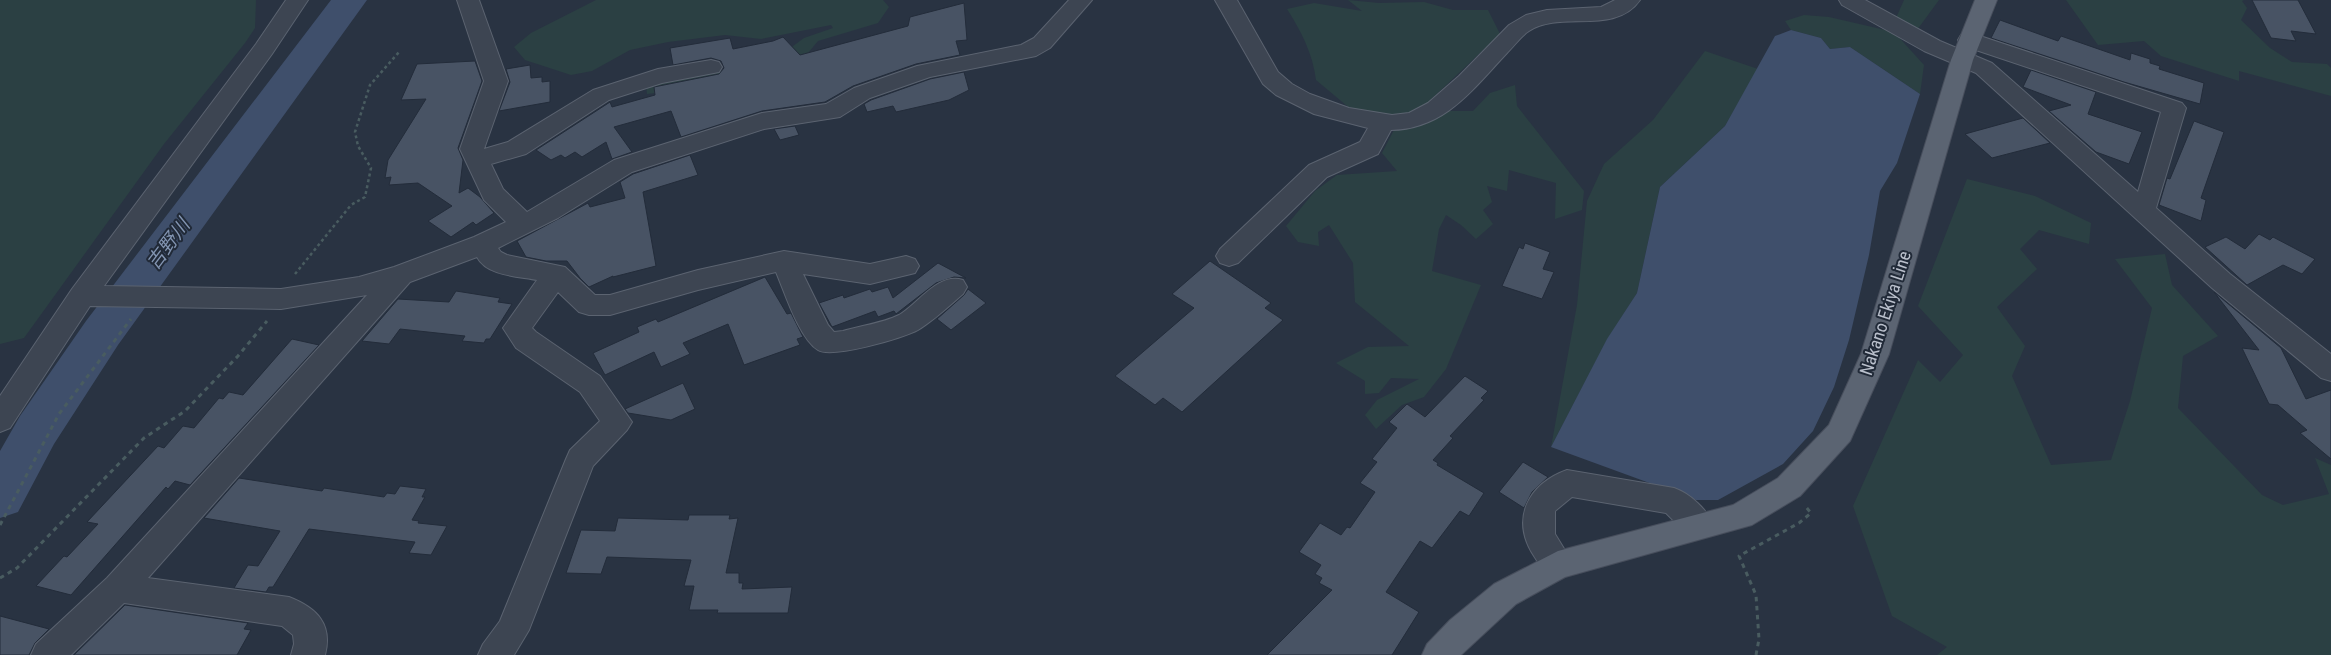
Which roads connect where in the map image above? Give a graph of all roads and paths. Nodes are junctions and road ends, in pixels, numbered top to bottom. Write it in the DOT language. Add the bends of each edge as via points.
graph roads {
  1 [pos="297,0"];
  2 [pos="468,0"];
  3 [pos="1081,0"];
  4 [pos="1226,0"];
  5 [pos="1629,0"];
  6 [pos="1850,0"];
  7 [pos="1986,0"];
  8 [pos="1965,50"];
  9 [pos="399,52"];
  10 [pos="711,67"];
  11 [pos="1382,124"];
  12 [pos="478,159"];
  13 [pos="2140,208"];
  14 [pos="524,224"];
  15 [pos="483,244"];
  16 [pos="1229,256"];
  17 [pos="784,261"];
  18 [pos="906,266"];
  19 [pos="556,274"];
  20 [pos="402,275"];
  21 [pos="954,287"];
  22 [pos="82,296"];
  23 [pos="148,296"];
  24 [pos="281,299"];
  25 [pos="2331,370"];
  26 [pos="2,415"];
  27 [pos="1789,487"];
  28 [pos="0,525"];
  29 [pos="1699,526"];
  30 [pos="1558,565"];
  31 [pos="0,578"];
  32 [pos="118,588"];
  33 [pos="48,655"];
  34 [pos="308,655"];
  35 [pos="495,655"];
  36 [pos="1439,655"];
  37 [pos="1756,655"];
  1 -- 22 [label="street"];
  2 -- 12 [label="street" via="496,80 472,149"];
  3 -- 14 [label="street" via="1042,42 1028,51 925,72 862,94 832,111 762,121 623,166"];
  4 -- 11 [label="street" via="1271,78 1291,94"];
  5 -- 11 [label="street" via="1604,13 1542,18 1521,26 1426,116"];
  6 -- 8 [label="street" via="1904,32"];
  7 -- 8 [label="main road, Nakano Ekiya Line"];
  8 -- 13 [label="street"];
  8 -- 13 [label="street" via="2174,108 2147,203"];
  8 -- 27 [label="main road, Nakano Ekiya Line" via="1875,354 1840,433"];
  9 -- 24 [label="path" via="370,85 355,132 358,146 371,168 365,197 351,205 286,284"];
  10 -- 12 [label="street" via="658,76 601,95 517,148"];
  11 -- 16 [label="street" via="1369,148 1318,171"];
  12 -- 14 [label="street" via="493,194"];
  13 -- 25 [label="street" via="2221,281"];
  14 -- 15 [label="street"];
  15 -- 19 [label="street" via="491,260"];
  15 -- 20 [label="street"];
  17 -- 18 [label="street" via="870,274"];
  17 -- 19 [label="street" via="698,280 610,305 589,305"];
  17 -- 21 [label="street" via="817,332 828,343 843,342 907,323"];
  19 -- 35 [label="street" via="517,328 526,340 590,384 617,422 581,459 513,630"];
  20 -- 24 [label="street" via="359,287"];
  20 -- 32 [label="street"];
  22 -- 23 [label="street"];
  22 -- 26 [label="street"];
  23 -- 24 [label="street"];
  23 -- 28 [label="path" via="59,414"];
  24 -- 31 [label="path" via="280,306 238,356 185,410 144,438 17,568"];
  27 -- 29 [label="main road, Nakano Ekiya Line" via="1741,516"];
  27 -- 37 [label="path" via="1811,513 1739,556 1756,595 1759,640"];
  29 -- 30 [label="main road, Nakano Ekiya Line"];
  29 -- 30 [label="street" via="1674,501 1567,483 1540,506 1539,537"];
  30 -- 36 [label="main road, Nakano Ekiya Line" via="1505,594"];
  32 -- 33 [label="street"];
  32 -- 34 [label="street" via="289,612 308,627 311,644"];
}
